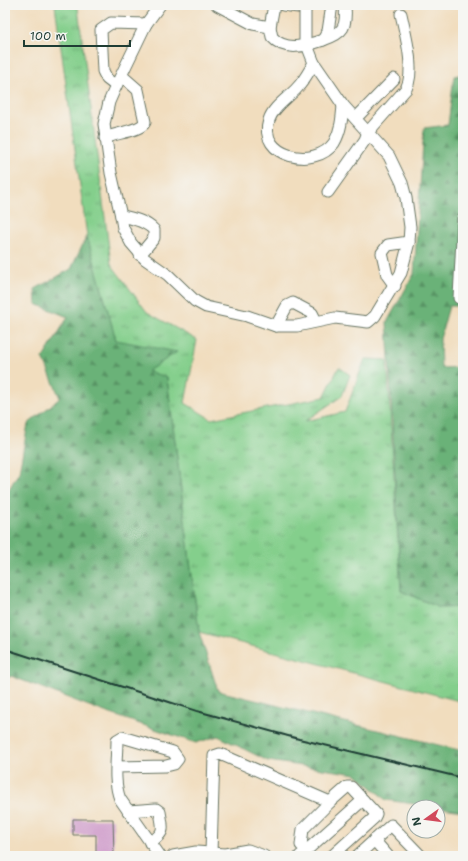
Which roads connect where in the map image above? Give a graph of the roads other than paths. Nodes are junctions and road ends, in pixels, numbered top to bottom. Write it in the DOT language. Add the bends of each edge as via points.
graph roads {
  1 [pos="160,5"];
  2 [pos="217,5"];
  3 [pos="274,5"];
  4 [pos="283,5"];
  5 [pos="332,5"];
  6 [pos="345,5"];
  7 [pos="307,6"];
  8 [pos="401,14"];
  9 [pos="146,24"];
  10 [pos="270,27"];
  11 [pos="323,40"];
  12 [pos="306,44"];
  13 [pos="314,63"];
  14 [pos="122,76"];
  15 [pos="394,79"];
  16 [pos="116,86"];
  17 [pos="343,104"];
  18 [pos="356,118"];
  19 [pos="368,132"];
  20 [pos="105,138"];
  21 [pos="328,192"];
  22 [pos="121,216"];
  23 [pos="463,218"];
  24 [pos="409,242"];
  25 [pos="140,255"];
  26 [pos="394,286"];
  27 [pos="459,298"];
  28 [pos="316,321"];
  29 [pos="276,326"];
  30 [pos="117,767"];
  31 [pos="363,800"];
  32 [pos="330,802"];
  33 [pos="128,811"];
  34 [pos="374,840"];
  35 [pos="150,843"];
  36 [pos="211,853"];
  37 [pos="303,853"];
  38 [pos="160,856"];
  39 [pos="173,856"];
  40 [pos="264,856"];
  41 [pos="332,856"];
  42 [pos="357,856"];
  43 [pos="388,856"];
  44 [pos="421,856"];
  1 -- 9 [label="street"];
  2 -- 10 [label="street" via="253,24"];
  3 -- 10 [label="street"];
  4 -- 7 [label="street"];
  5 -- 11 [label="street" via="328,30"];
  6 -- 11 [label="street" via="344,27 334,36"];
  7 -- 12 [label="street" via="304,32"];
  8 -- 19 [label="street" via="410,82"];
  9 -- 14 [label="street"];
  9 -- 16 [label="street" via="111,23 101,30 104,76"];
  10 -- 12 [label="street" via="272,38 281,44 290,48"];
  11 -- 12 [label="street"];
  12 -- 13 [label="street"];
  13 -- 17 [label="street"];
  13 -- 17 [label="street" via="298,88 271,116 268,130 272,143 280,151 292,156 314,156 325,151 337,136"];
  14 -- 16 [label="street"];
  14 -- 20 [label="street" via="138,90 145,122 139,128"];
  15 -- 18 [label="street"];
  16 -- 20 [label="street" via="106,114"];
  17 -- 18 [label="street"];
  18 -- 19 [label="street"];
  19 -- 21 [label="street"];
  19 -- 24 [label="street" via="389,156 402,183 409,213"];
  20 -- 22 [label="street"];
  22 -- 25 [label="street" via="127,236"];
  22 -- 25 [label="street" via="134,218 154,230 154,238"];
  23 -- 27 [label="street"];
  24 -- 26 [label="street" via="401,273"];
  24 -- 26 [label="street" via="388,245 382,253 387,275"];
  25 -- 29 [label="street" via="168,275 200,305"];
  26 -- 28 [label="street" via="375,316 368,322 335,318"];
  28 -- 29 [label="street" via="297,326"];
  28 -- 29 [label="street" via="312,313 293,303 287,306"];
  30 -- 30 [label="street" via="117,740 122,736 173,752 178,759 174,764 166,766"];
  30 -- 33 [label="street" via="117,792"];
  31 -- 32 [label="street" via="351,787 347,787"];
  31 -- 37 [label="street"];
  31 -- 41 [label="street" via="376,814 374,818"];
  32 -- 36 [label="street" via="220,754 214,756"];
  32 -- 37 [label="street" via="303,829 300,845"];
  33 -- 35 [label="street"];
  33 -- 35 [label="street" via="156,809 160,812 163,830"];
  34 -- 42 [label="street"];
  34 -- 43 [label="street"];
  34 -- 44 [label="street" via="392,825"];
  35 -- 38 [label="street"];
  36 -- 39 [label="street" via="196,852"];
  36 -- 40 [label="street" via="225,854 248,850"];
}
